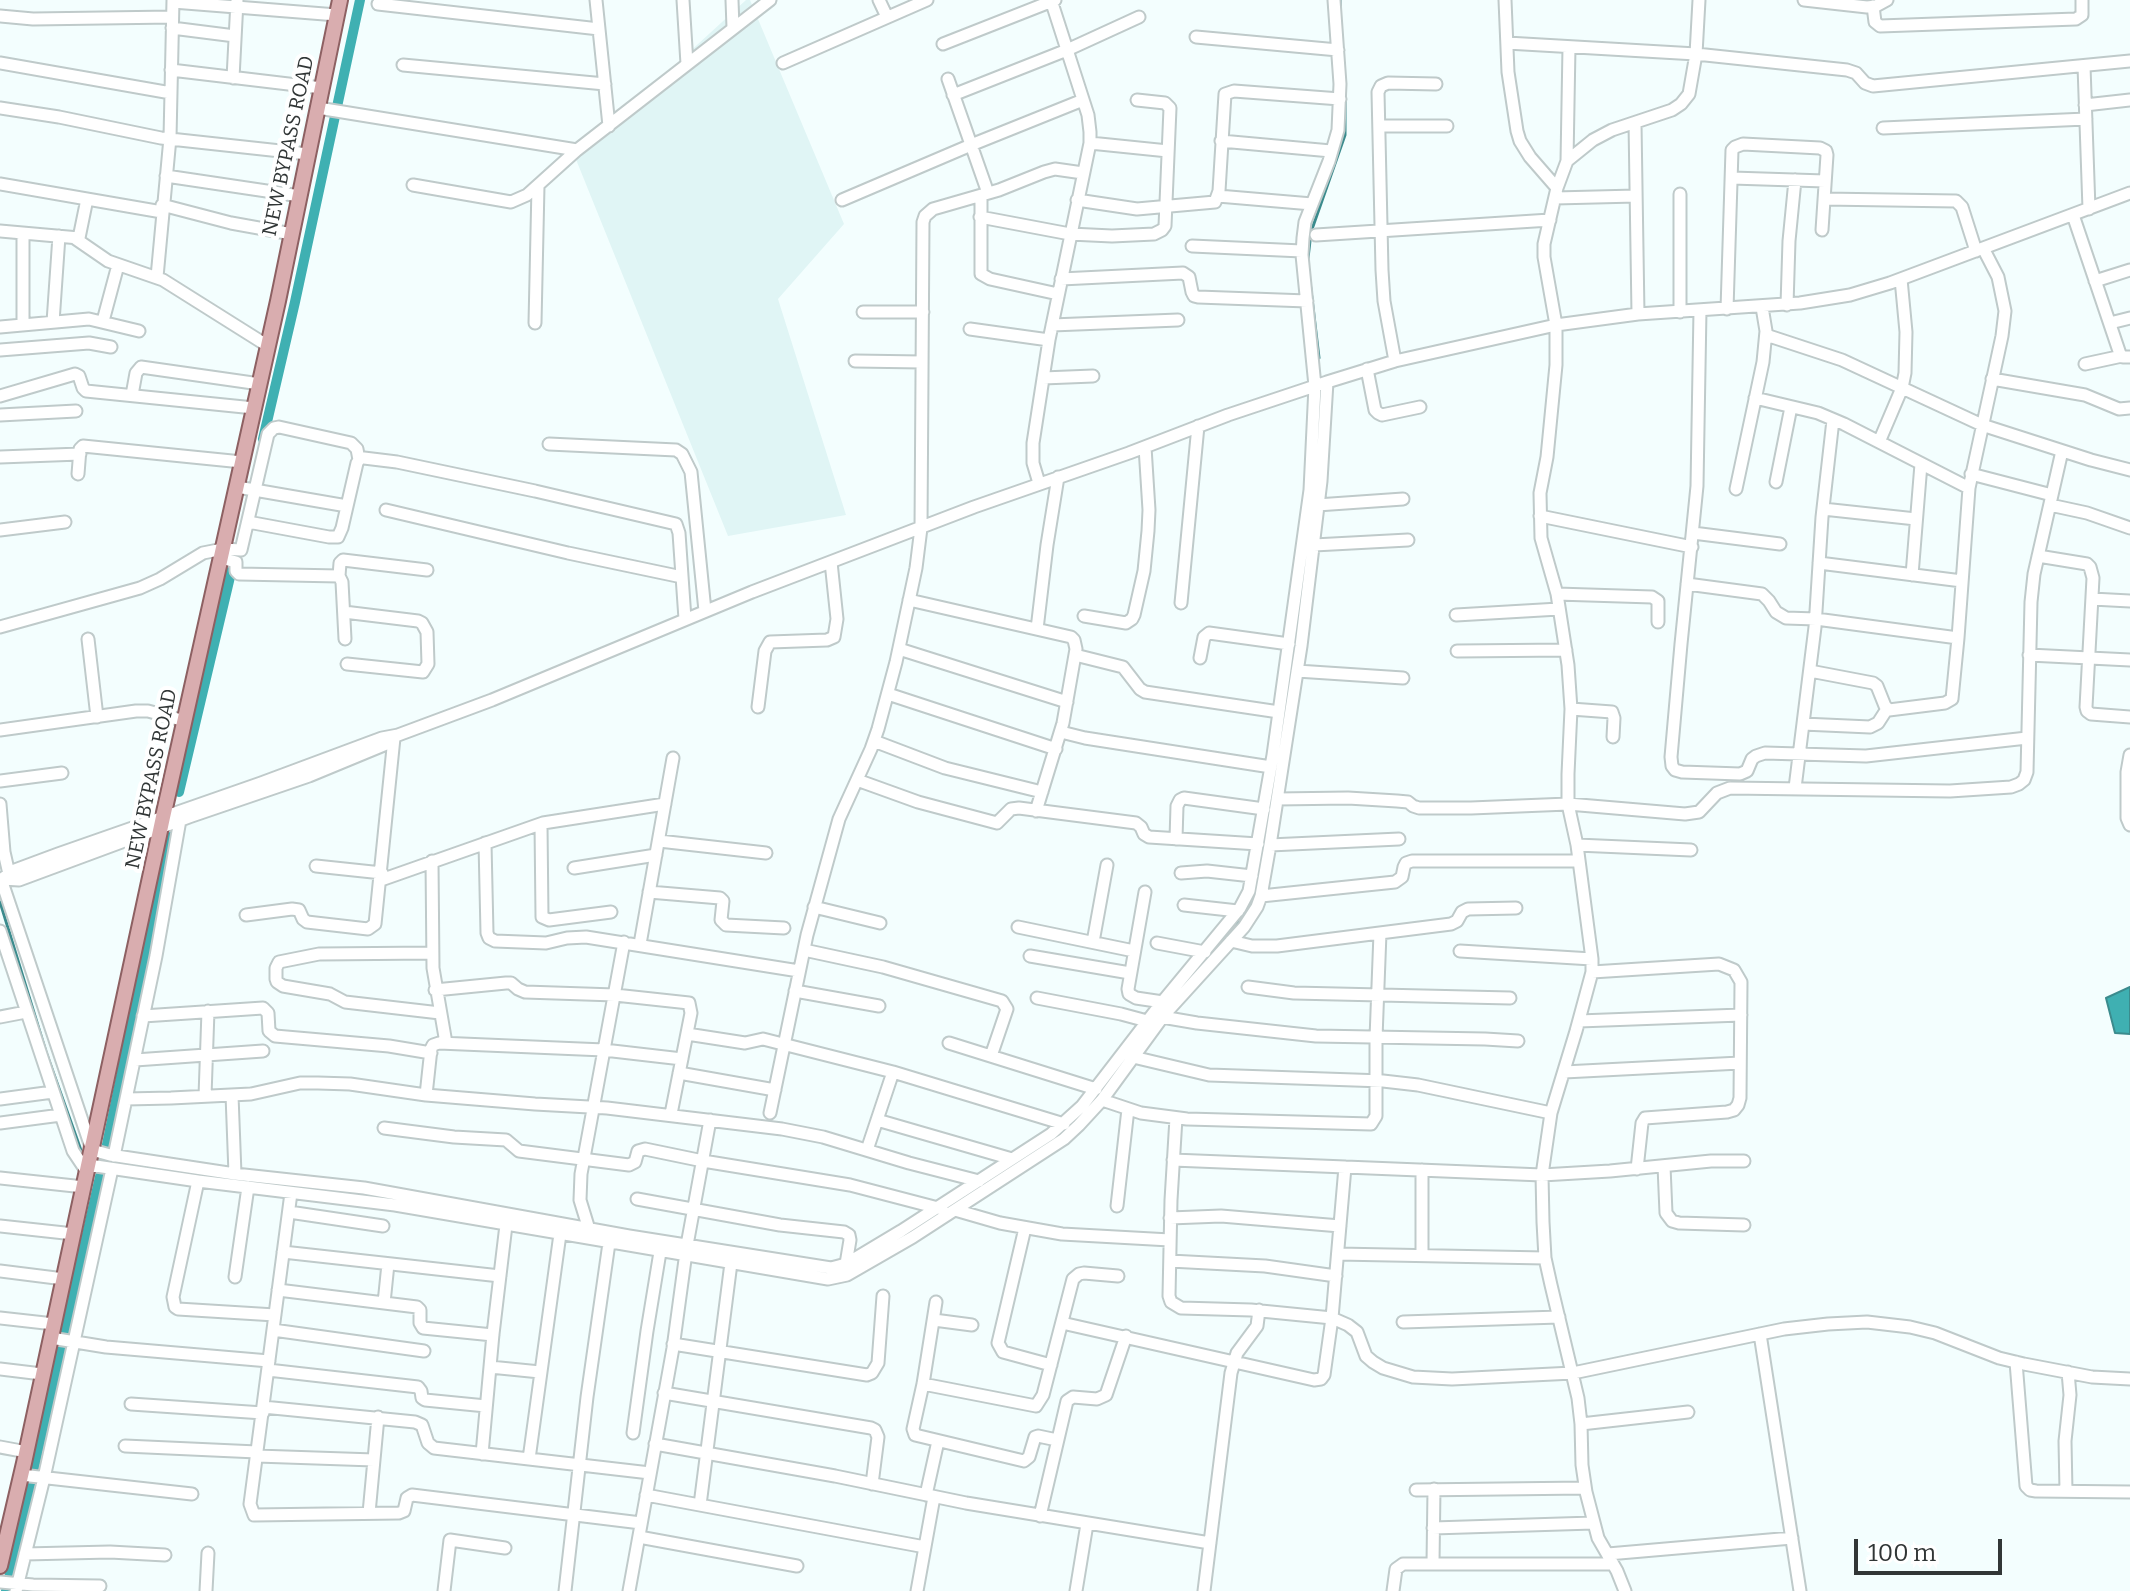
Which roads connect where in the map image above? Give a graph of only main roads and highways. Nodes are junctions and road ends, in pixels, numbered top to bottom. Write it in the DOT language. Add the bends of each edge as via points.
graph roads {
  1 [pos="338,7"];
  2 [pos="0,1566"];
  1 -- 2 [label="main road, NEW BYPASS ROAD" via="322,88 330,109 308,154 242,462 247,489 162,822 100,1164 64,1279 62,1337 42,1374 27,1452 34,1477"];
}
